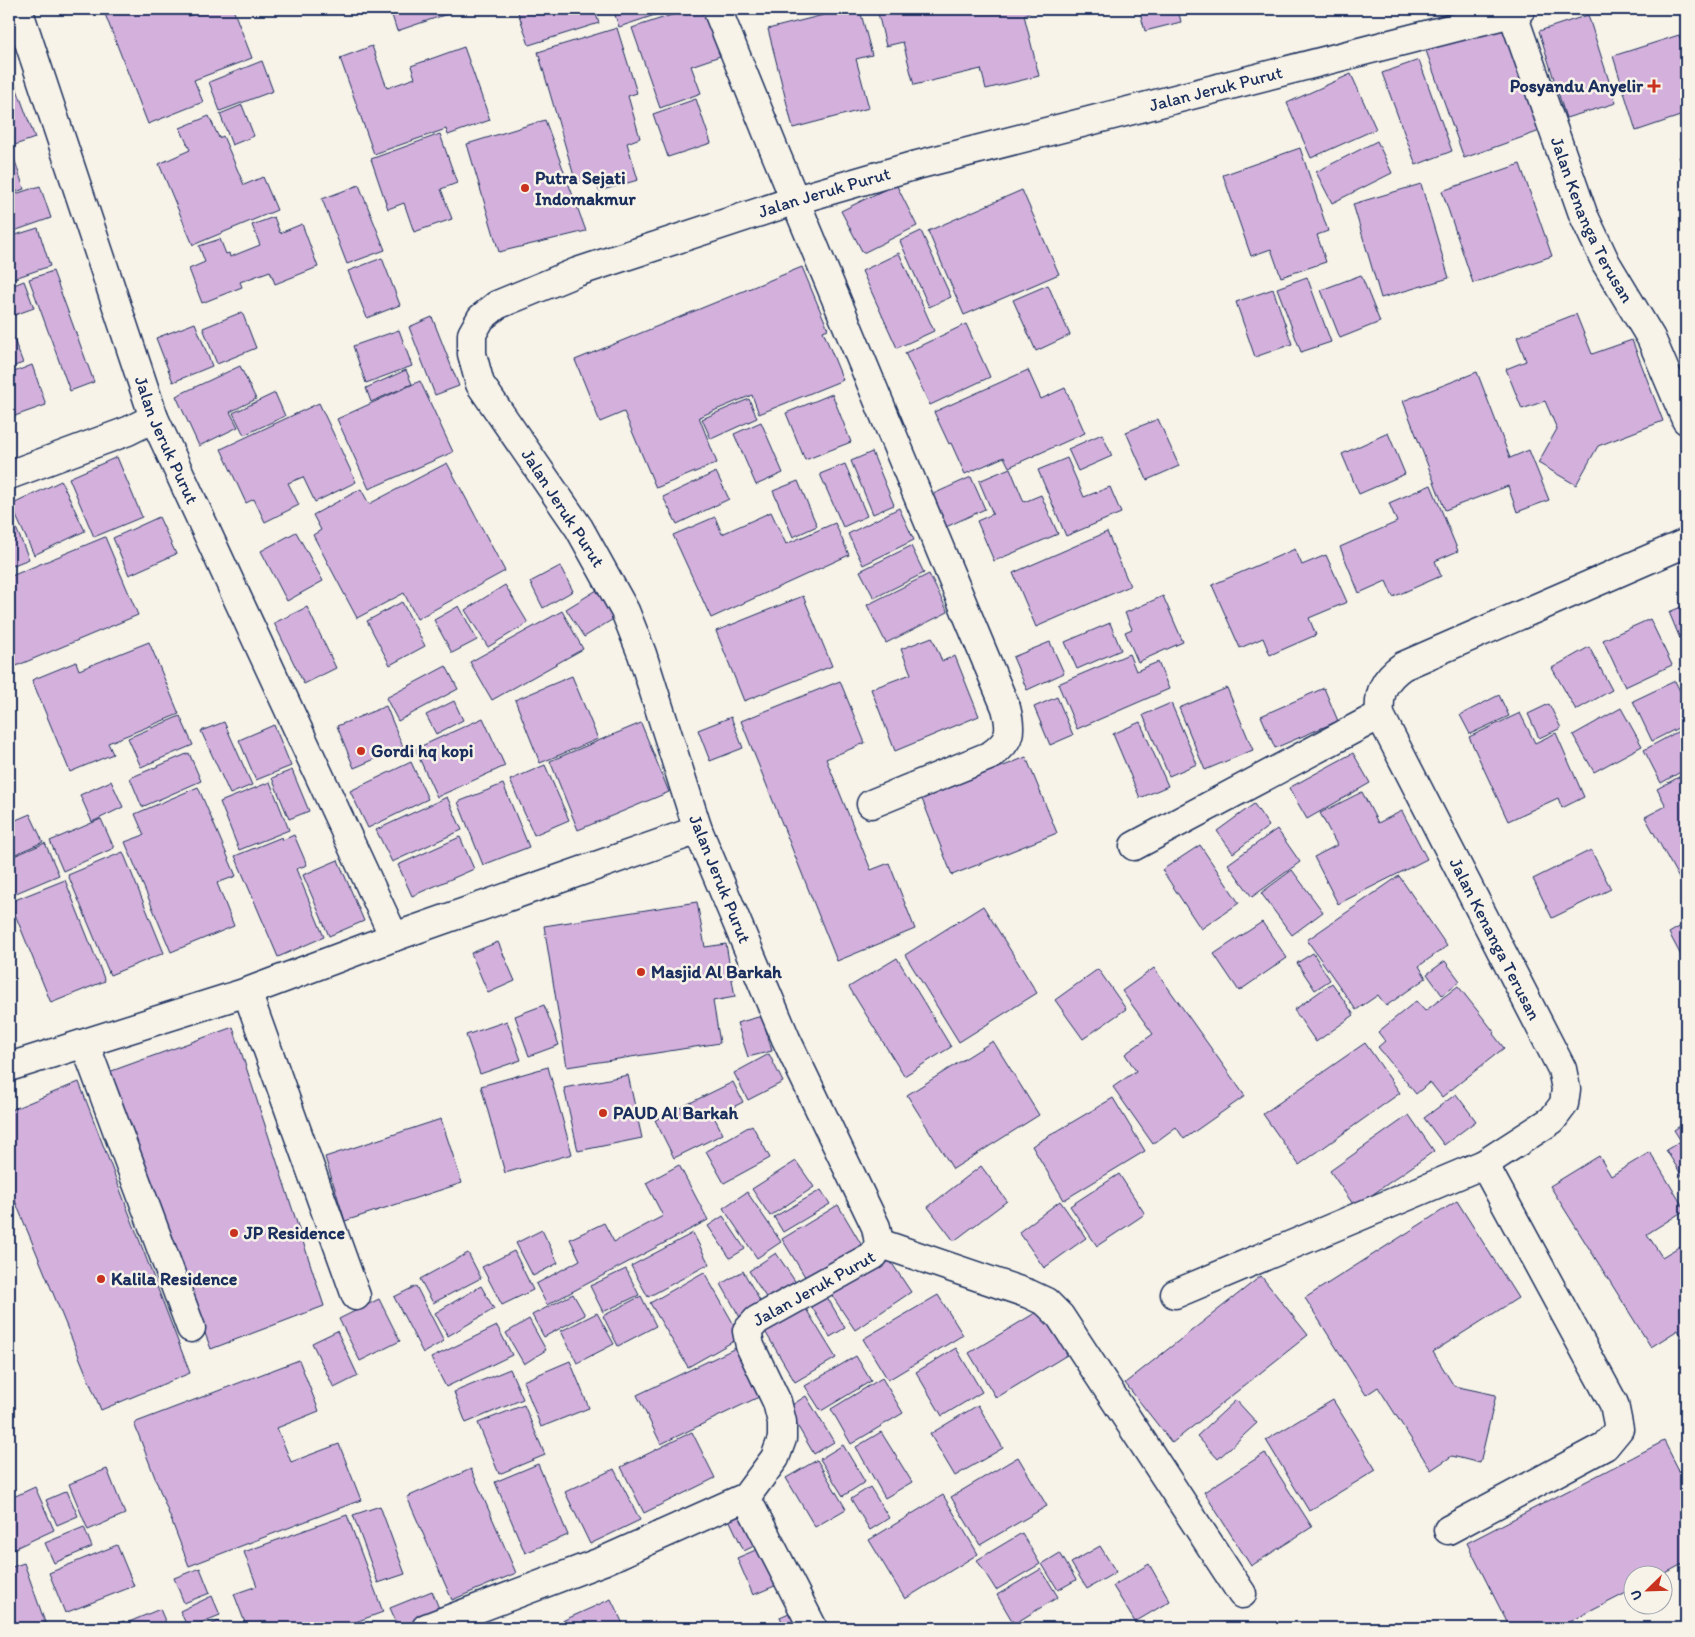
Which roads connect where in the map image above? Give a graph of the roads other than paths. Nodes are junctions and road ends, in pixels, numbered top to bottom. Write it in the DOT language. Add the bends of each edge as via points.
graph roads {
  1 [pos="18,9"];
  2 [pos="718,9"];
  3 [pos="1515,10"];
  4 [pos="796,200"];
  5 [pos="154,418"];
  6 [pos="1686,420"];
  7 [pos="9,475"];
  8 [pos="1686,543"];
  9 [pos="1380,715"];
  10 [pos="871,804"];
  11 [pos="698,830"];
  12 [pos="1134,846"];
  13 [pos="394,937"];
  14 [pos="247,992"];
  15 [pos="85,1044"];
  16 [pos="9,1067"];
  17 [pos="1484,1164"];
  18 [pos="879,1243"];
  19 [pos="1175,1294"];
  20 [pos="356,1296"];
  21 [pos="191,1328"];
  22 [pos="746,1498"];
  23 [pos="1448,1530"];
  24 [pos="1242,1594"];
  25 [pos="426,1628"];
  26 [pos="814,1628"];
  1 -- 5 [label="street, Jalan Jeruk Purut"];
  2 -- 4 [label="street"];
  3 -- 4 [label="street, Jalan Jeruk Purut" via="913,166"];
  3 -- 6 [label="street, Jalan Kenanga Terusan" via="1583,214 1606,263 1651,338"];
  4 -- 10 [label="street" via="999,689 1010,723 1009,736 991,755"];
  4 -- 11 [label="street, Jalan Jeruk Purut" via="576,272 497,305 481,318 472,334 472,354 480,384 579,528 626,611"];
  5 -- 7 [label="street" via="128,431"];
  5 -- 13 [label="street, Jalan Jeruk Purut"];
  8 -- 9 [label="street" via="1403,666 1384,685 1379,700"];
  9 -- 12 [label="street"];
  9 -- 17 [label="street, Jalan Kenanga Terusan" via="1562,1070 1566,1089 1564,1104 1552,1120"];
  11 -- 13 [label="street"];
  11 -- 18 [label="street, Jalan Jeruk Purut" via="786,1039 876,1227"];
  13 -- 14 [label="street"];
  14 -- 15 [label="street"];
  14 -- 20 [label="street"];
  15 -- 16 [label="street"];
  15 -- 21 [label="street"];
  17 -- 19 [label="street, Jalan Kenanga Terusan"];
  17 -- 23 [label="street" via="1614,1404 1619,1429 1605,1446"];
  18 -- 22 [label="street, Jalan Jeruk Purut" via="874,1255 757,1320 747,1331 750,1346 777,1402 782,1439 775,1458"];
  18 -- 24 [label="street" via="1046,1302 1060,1316"];
  22 -- 25 [label="street" via="603,1561"];
  22 -- 26 [label="street"];
}
